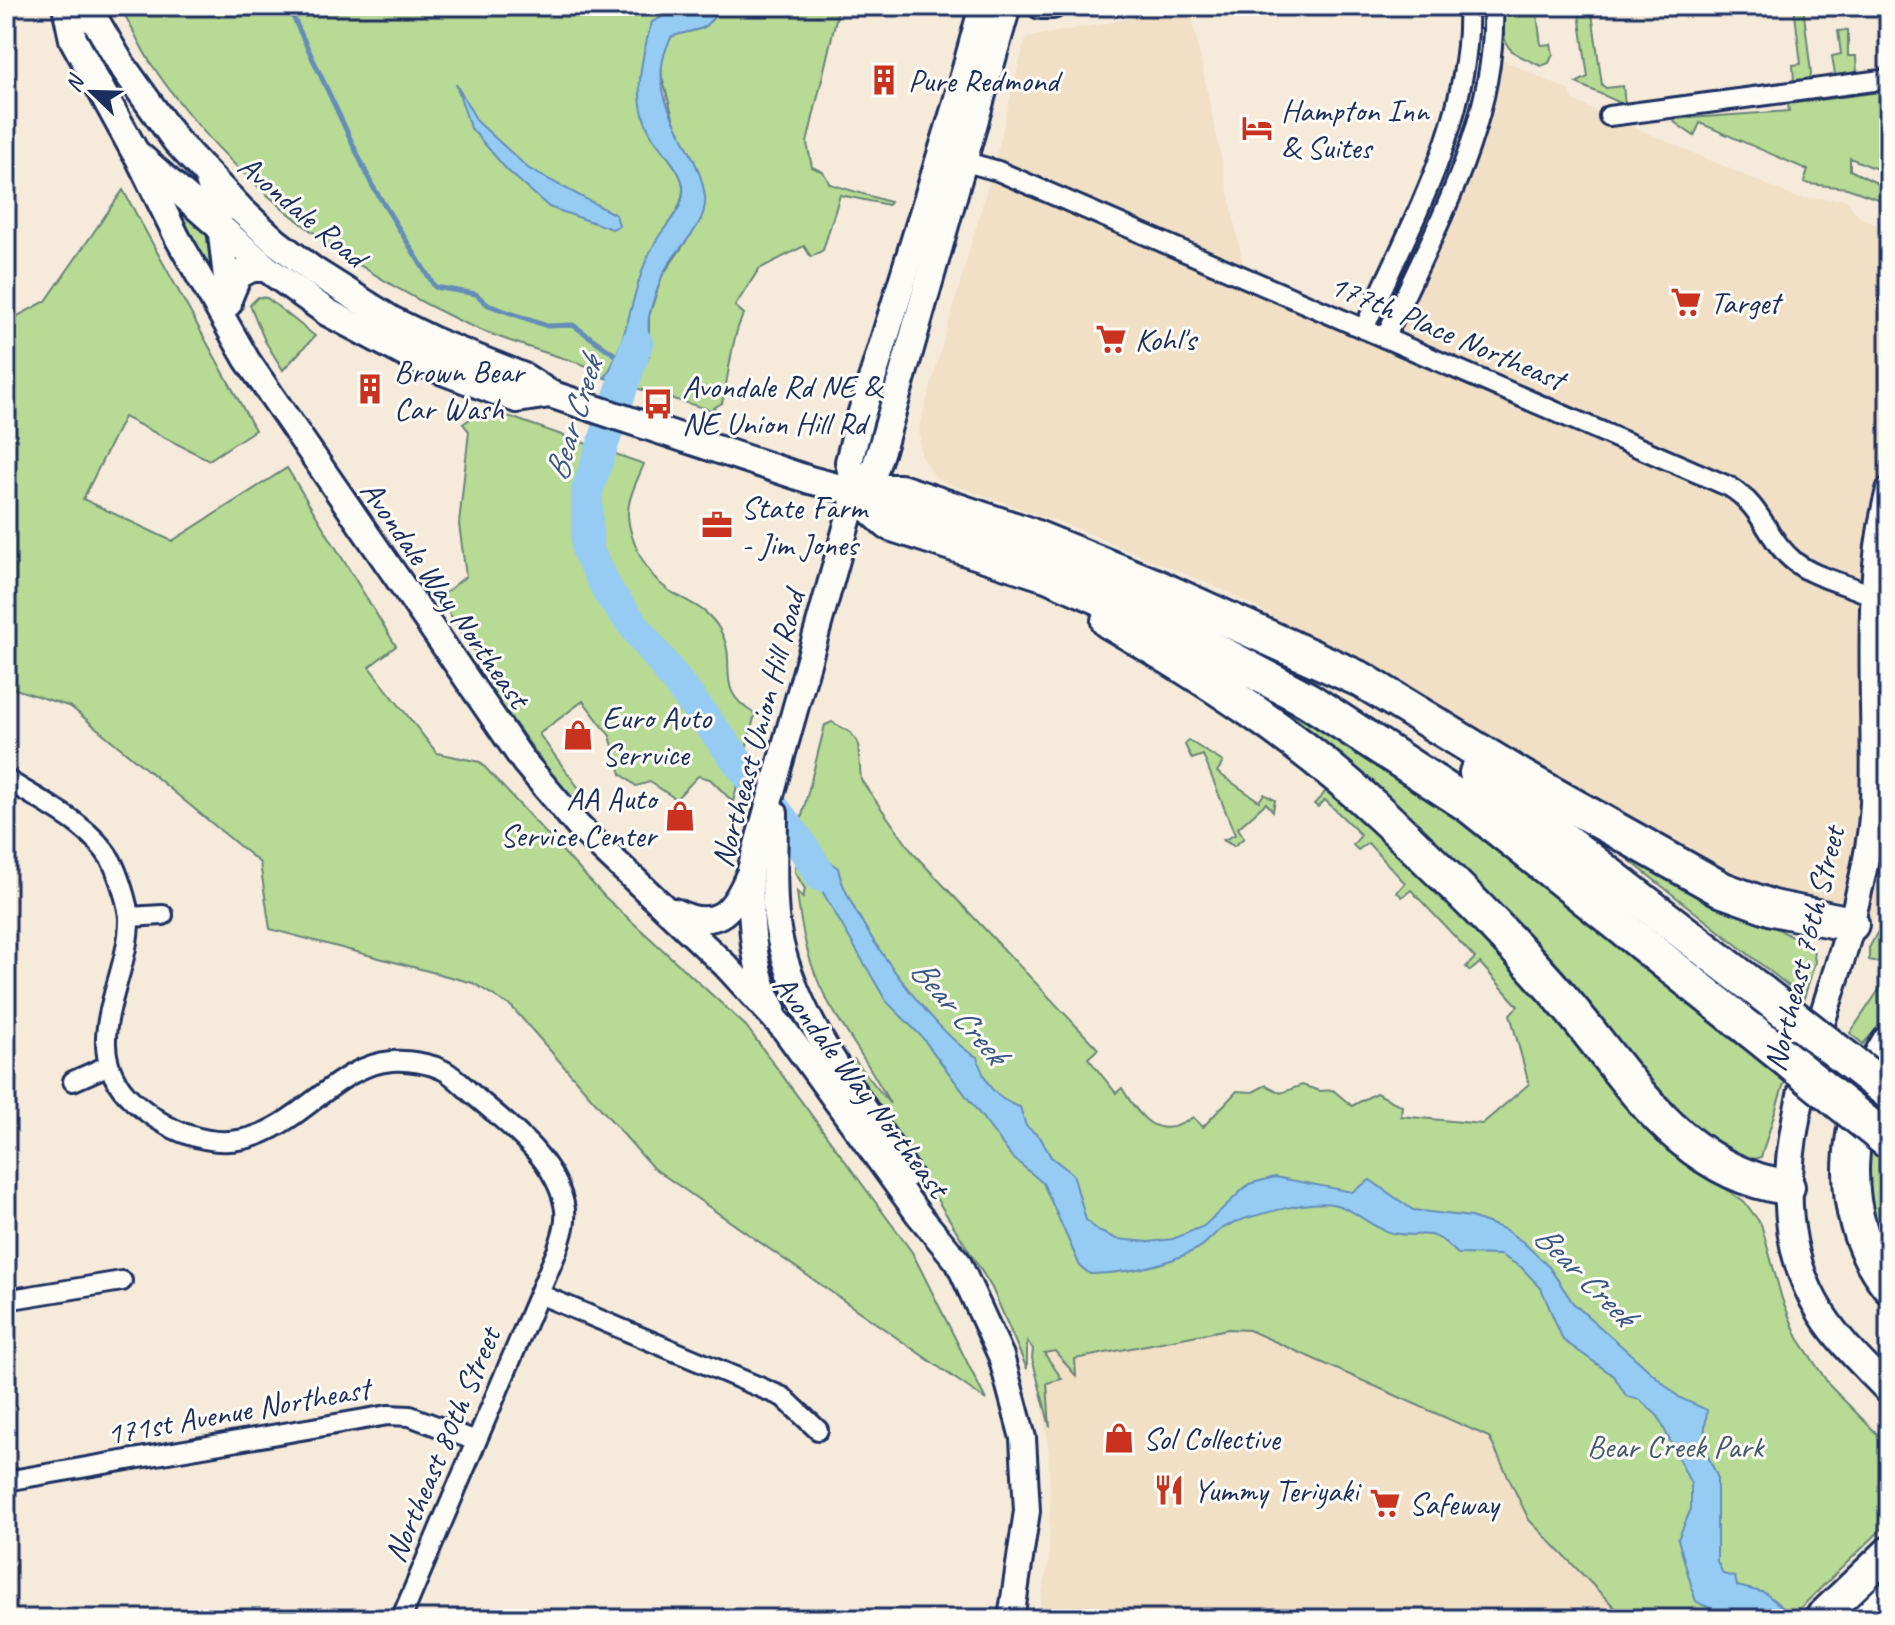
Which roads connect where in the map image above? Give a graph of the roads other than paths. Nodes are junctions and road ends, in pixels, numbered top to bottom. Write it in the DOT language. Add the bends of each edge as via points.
graph roads {
  1 [pos="66,6"];
  2 [pos="72,6"];
  3 [pos="983,6"];
  4 [pos="1007,6"];
  5 [pos="1040,6"];
  6 [pos="1053,6"];
  7 [pos="1468,6"];
  8 [pos="1493,6"];
  9 [pos="1889,79"];
  10 [pos="1609,116"];
  11 [pos="135,152"];
  12 [pos="966,162"];
  13 [pos="207,177"];
  14 [pos="221,231"];
  15 [pos="266,268"];
  16 [pos="228,299"];
  17 [pos="1364,329"];
  18 [pos="1385,338"];
  19 [pos="247,360"];
  20 [pos="550,394"];
  21 [pos="1889,490"];
  22 [pos="856,492"];
  23 [pos="979,550"];
  24 [pos="1875,597"];
  25 [pos="1250,631"];
  26 [pos="1889,683"];
  27 [pos="1873,709"];
  28 [pos="6,779"];
  29 [pos="776,779"];
  30 [pos="750,870"];
  31 [pos="660,904"];
  32 [pos="163,915"];
  33 [pos="129,917"];
  34 [pos="1851,924"];
  35 [pos="784,1029"];
  36 [pos="1889,1043"];
  37 [pos="107,1066"];
  38 [pos="73,1081"];
  39 [pos="1889,1092"];
  40 [pos="1889,1142"];
  41 [pos="1787,1187"];
  42 [pos="958,1262"];
  43 [pos="122,1281"];
  44 [pos="1889,1285"];
  45 [pos="539,1294"];
  46 [pos="6,1300"];
  47 [pos="1889,1391"];
  48 [pos="818,1430"];
  49 [pos="476,1441"];
  50 [pos="6,1481"];
  51 [pos="1889,1552"];
  52 [pos="1889,1597"];
  53 [pos="1820,1618"];
  54 [pos="401,1619"];
  55 [pos="1011,1619"];
  56 [pos="1866,1619"];
  1 -- 11 [label="main road, Avondale Road" via="73,39"];
  2 -- 13 [label="main road, Avondale Road" via="97,23 147,104"];
  3 -- 22 [label="main road, Northeast Union Hill Road" via="859,422 849,462"];
  4 -- 12 [label="main road, Northeast Union Hill Road"];
  5 -- 6 [label="street"];
  7 -- 17 [label="street" via="1454,115"];
  8 -- 18 [label="street" via="1492,55 1478,122"];
  9 -- 10 [label="street"];
  11 -- 14 [label="main road, Avondale Road"];
  11 -- 19 [label="street, Avondale Way Northeast"];
  12 -- 17 [label="street, 177th Place Northeast" via="998,171"];
  12 -- 22 [label="main road, Northeast Union Hill Road" via="881,451 874,471"];
  13 -- 14 [label="street, Avondale Way Northeast"];
  13 -- 20 [label="main road, Avondale Road" via="276,242 353,297"];
  14 -- 15 [label="main road, Avondale Road"];
  14 -- 16 [label="street, Avondale Way Northeast"];
  15 -- 16 [label="main road" via="238,275"];
  15 -- 20 [label="main road, Avondale Road" via="338,318 427,365 517,399"];
  16 -- 19 [label="street, Avondale Way Northeast"];
  17 -- 18 [label="street, 177th Place Northeast"];
  18 -- 24 [label="street, 177th Place Northeast" via="1730,487 1752,502 1796,563"];
  19 -- 31 [label="street, Avondale Way Northeast" via="524,762 578,826"];
  20 -- 22 [label="main road, Avondale Road"];
  21 -- 24 [label="street, Northeast 76th Street"];
  22 -- 23 [label="highway" via="890,523"];
  22 -- 25 [label="highway" via="900,492 1011,529"];
  22 -- 29 [label="street, Northeast Union Hill Road"];
  23 -- 40 [label="highway, bridge" via="1180,632 1389,750 1469,805"];
  23 -- 41 [label="highway" via="1163,652 1282,730 1385,818 1476,908 1680,1137 1738,1176"];
  24 -- 27 [label="street, Northeast 76th Street"];
  25 -- 34 [label="highway" via="1362,680 1723,890 1773,908"];
  25 -- 39 [label="highway, bridge" via="1484,778"];
  26 -- 27 [label="street"];
  27 -- 34 [label="street, Northeast 76th Street" via="1871,824"];
  28 -- 33 [label="street" via="88,833 111,861"];
  29 -- 30 [label="street, Northeast Union Hill Road"];
  29 -- 42 [label="street" via="775,898 783,953 813,1022"];
  30 -- 31 [label="street" via="732,909 715,918 695,919"];
  30 -- 35 [label="street, Northeast Union Hill Road" via="751,924 763,991"];
  31 -- 35 [label="street, Avondale Way Northeast"];
  32 -- 33 [label="street"];
  33 -- 37 [label="street" via="106,1029"];
  34 -- 41 [label="main road, Northeast 76th Street" via="1795,1127"];
  35 -- 42 [label="street, Avondale Way Northeast"];
  36 -- 44 [label="highway" via="1873,1069 1857,1116 1850,1168 1852,1204 1866,1249"];
  37 -- 38 [label="street"];
  37 -- 45 [label="street, Northeast 80th Street" via="124,1093 155,1121 191,1136 225,1141 258,1137 375,1065 420,1062 446,1071 524,1139 553,1175 565,1207 565,1226"];
  41 -- 47 [label="main road, Northeast 76th Street" via="1795,1249 1813,1299 1838,1337"];
  42 -- 55 [label="street, Avondale Way Northeast" via="1001,1356 1023,1438 1027,1511"];
  43 -- 46 [label="street"];
  45 -- 48 [label="street" via="783,1397"];
  45 -- 49 [label="street, Northeast 80th Street"];
  49 -- 50 [label="street, 171st Avenue Northeast" via="410,1416 388,1415"];
  49 -- 54 [label="street, Northeast 80th Street"];
  51 -- 53 [label="main road"];
  52 -- 56 [label="main road"];
}
